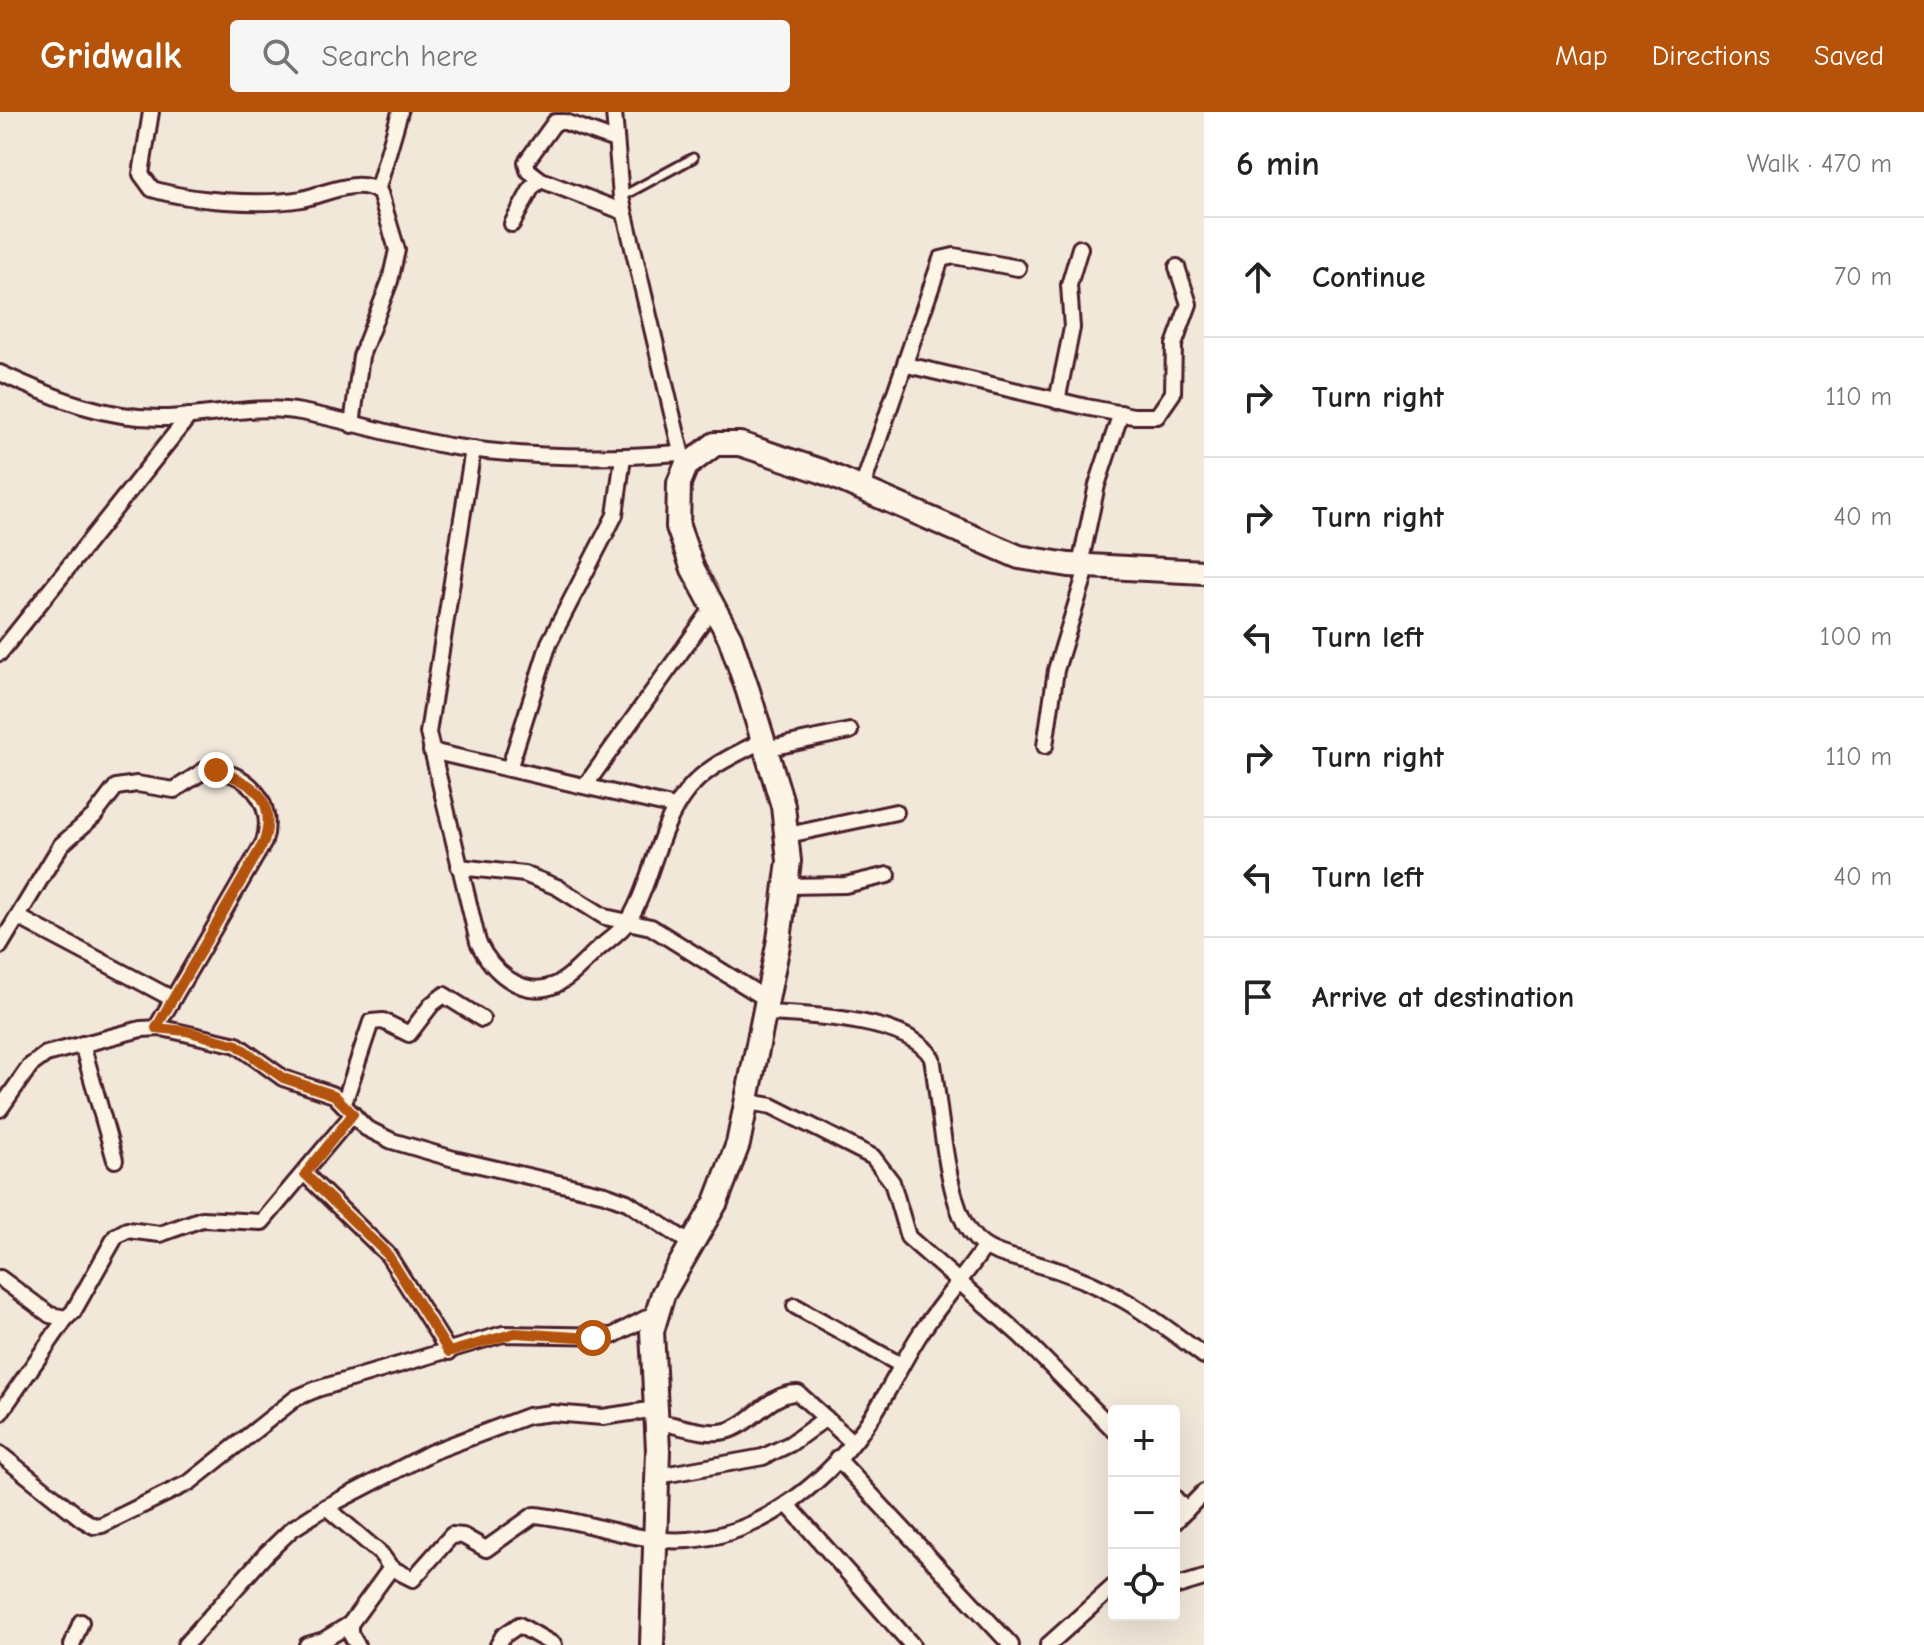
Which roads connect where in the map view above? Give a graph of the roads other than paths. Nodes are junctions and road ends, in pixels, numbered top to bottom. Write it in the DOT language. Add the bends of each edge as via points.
graph roads {
  1 [pos="151,112"];
  2 [pos="400,112"];
  3 [pos="614,112"];
  4 [pos="615,140"];
  5 [pos="693,158"];
  6 [pos="541,180"];
  7 [pos="377,191"];
  8 [pos="621,197"];
  9 [pos="624,212"];
  10 [pos="512,224"];
  11 [pos="1080,248"];
  12 [pos="1177,267"];
  13 [pos="1018,268"];
  14 [pos="907,365"];
  15 [pos="0,373"];
  16 [pos="1057,401"];
  17 [pos="1121,413"];
  18 [pos="189,416"];
  19 [pos="352,425"];
  20 [pos="473,449"];
  21 [pos="623,457"];
  22 [pos="682,460"];
  23 [pos="862,488"];
  24 [pos="1084,565"];
  25 [pos="1204,572"];
  26 [pos="714,606"];
  27 [pos="0,653"];
  28 [pos="850,731"];
  29 [pos="764,745"];
  30 [pos="1045,746"];
  31 [pos="431,751"];
  32 [pos="509,769"];
  33 [pos="585,786"];
  34 [pos="675,807"];
  35 [pos="896,812"];
  36 [pos="788,835"];
  37 [pos="459,867"];
  38 [pos="888,875"];
  39 [pos="787,886"];
  40 [pos="18,917"];
  41 [pos="628,922"];
  42 [pos="0,946"];
  43 [pos="173,999"];
  44 [pos="767,1006"];
  45 [pos="482,1019"];
  46 [pos="156,1028"];
  47 [pos="82,1044"];
  48 [pos="749,1102"];
  49 [pos="1,1104"];
  50 [pos="348,1108"];
  51 [pos="115,1160"];
  52 [pos="305,1174"];
  53 [pos="691,1244"];
  54 [pos="983,1249"];
  55 [pos="0,1278"];
  56 [pos="961,1282"];
  57 [pos="795,1306"];
  58 [pos="656,1313"];
  59 [pos="66,1318"];
  60 [pos="449,1352"];
  61 [pos="1204,1356"];
  62 [pos="901,1365"];
  63 [pos="0,1413"];
  64 [pos="657,1415"];
  65 [pos="826,1418"];
  66 [pos="1108,1424"];
  67 [pos="852,1442"];
  68 [pos="0,1454"];
  69 [pos="837,1458"];
  70 [pos="658,1476"];
  71 [pos="1204,1492"];
  72 [pos="787,1504"];
  73 [pos="1180,1504"];
  74 [pos="326,1507"];
  75 [pos="1186,1511"];
  76 [pos="1180,1517"];
  77 [pos="654,1540"];
  78 [pos="391,1568"];
  79 [pos="1204,1578"];
  80 [pos="1180,1585"];
  81 [pos="1108,1592"];
  82 [pos="81,1622"];
  83 [pos="350,1624"];
  84 [pos="72,1645"];
  85 [pos="185,1645"];
  86 [pos="307,1645"];
  87 [pos="357,1645"];
  88 [pos="498,1645"];
  89 [pos="554,1645"];
  90 [pos="652,1645"];
  91 [pos="912,1645"];
  92 [pos="1011,1645"];
  93 [pos="1048,1645"];
  1 -- 7 [label="street" via="141,174 152,189 266,201 363,185"];
  2 -- 7 [label="street"];
  3 -- 4 [label="street"];
  4 -- 6 [label="street" via="555,122 525,165"];
  4 -- 8 [label="street"];
  5 -- 8 [label="lane"];
  6 -- 9 [label="street"];
  6 -- 10 [label="street"];
  7 -- 19 [label="street" via="397,250 361,356"];
  8 -- 9 [label="street"];
  9 -- 22 [label="street"];
  11 -- 16 [label="street" via="1069,285 1072,328"];
  12 -- 17 [label="street" via="1189,304 1174,345 1172,398 1157,416"];
  13 -- 14 [label="street" via="954,256 941,259"];
  14 -- 16 [label="street"];
  14 -- 23 [label="street"];
  15 -- 18 [label="street" via="85,408 125,416"];
  16 -- 17 [label="street"];
  17 -- 24 [label="street" via="1097,485"];
  18 -- 19 [label="street" via="300,411"];
  18 -- 27 [label="street"];
  19 -- 20 [label="street"];
  20 -- 21 [label="street" via="543,457"];
  20 -- 31 [label="street" via="430,710"];
  21 -- 22 [label="street"];
  21 -- 32 [label="street" via="615,515 549,643"];
  22 -- 23 [label="highway" via="715,444 740,444"];
  22 -- 26 [label="highway" via="678,527"];
  23 -- 24 [label="highway" via="1019,557"];
  24 -- 25 [label="highway"];
  24 -- 30 [label="street" via="1056,670"];
  26 -- 29 [label="highway" via="730,638"];
  26 -- 33 [label="street"];
  28 -- 29 [label="street"];
  29 -- 34 [label="street" via="709,769"];
  29 -- 36 [label="highway"];
  31 -- 32 [label="street"];
  31 -- 37 [label="street"];
  32 -- 33 [label="street"];
  33 -- 34 [label="street"];
  34 -- 41 [label="street"];
  35 -- 36 [label="street"];
  36 -- 39 [label="highway"];
  37 -- 41 [label="street" via="524,874 605,917"];
  37 -- 41 [label="street" via="486,960 508,980 524,986 557,984"];
  38 -- 39 [label="street" via="845,885"];
  39 -- 44 [label="highway"];
  40 -- 42 [label="street"];
  40 -- 43 [label="street"];
  40 -- 43 [label="street" via="61,845 116,787 137,784 174,790 205,770 241,778 263,797 269,824 264,842"];
  41 -- 44 [label="street" via="665,934"];
  43 -- 46 [label="street"];
  44 -- 48 [label="highway"];
  44 -- 54 [label="street" via="864,1024 918,1041 927,1049 956,1200"];
  45 -- 50 [label="street" via="444,995 409,1034 383,1021 371,1022"];
  46 -- 47 [label="street"];
  46 -- 50 [label="street" via="230,1042 283,1078 320,1089"];
  47 -- 49 [label="street" via="39,1058"];
  47 -- 51 [label="street"];
  48 -- 53 [label="highway" via="720,1192"];
  48 -- 56 [label="street" via="772,1106 873,1157 892,1182 908,1237"];
  50 -- 52 [label="street"];
  50 -- 53 [label="street" via="366,1128 392,1141 616,1198"];
  52 -- 59 [label="street" via="262,1222 202,1219 160,1234 127,1230 116,1236"];
  52 -- 60 [label="street" via="388,1255"];
  53 -- 58 [label="highway"];
  54 -- 56 [label="street"];
  54 -- 61 [label="street" via="1106,1287"];
  55 -- 59 [label="street" via="50,1315"];
  56 -- 62 [label="street"];
  56 -- 66 [label="street"];
  57 -- 62 [label="street"];
  58 -- 60 [label="street" via="603,1338 515,1333"];
  58 -- 64 [label="highway" via="651,1350"];
  59 -- 63 [label="street"];
  60 -- 68 [label="street" via="349,1377 296,1398 190,1482 102,1525 82,1519"];
  62 -- 67 [label="street"];
  64 -- 65 [label="street" via="721,1432 790,1392"];
  64 -- 70 [label="highway"];
  64 -- 74 [label="street" via="528,1416 432,1452"];
  65 -- 67 [label="street"];
  65 -- 70 [label="street" via="763,1457"];
  67 -- 69 [label="street"];
  69 -- 72 [label="street"];
  69 -- 92 [label="street"];
  70 -- 77 [label="highway"];
  71 -- 75 [label="street"];
  72 -- 77 [label="street" via="749,1525 691,1540"];
  72 -- 91 [label="street"];
  73 -- 75 [label="street"];
  74 -- 78 [label="street"];
  74 -- 85 [label="street" via="266,1554"];
  75 -- 76 [label="street"];
  77 -- 78 [label="street" via="534,1515 486,1549 452,1535 413,1579"];
  77 -- 90 [label="highway"];
  78 -- 83 [label="street"];
  79 -- 80 [label="street"];
  81 -- 93 [label="street"];
  82 -- 84 [label="street"];
  83 -- 86 [label="street"];
  83 -- 87 [label="street"];
  88 -- 89 [label="street" via="519,1625"];
}
